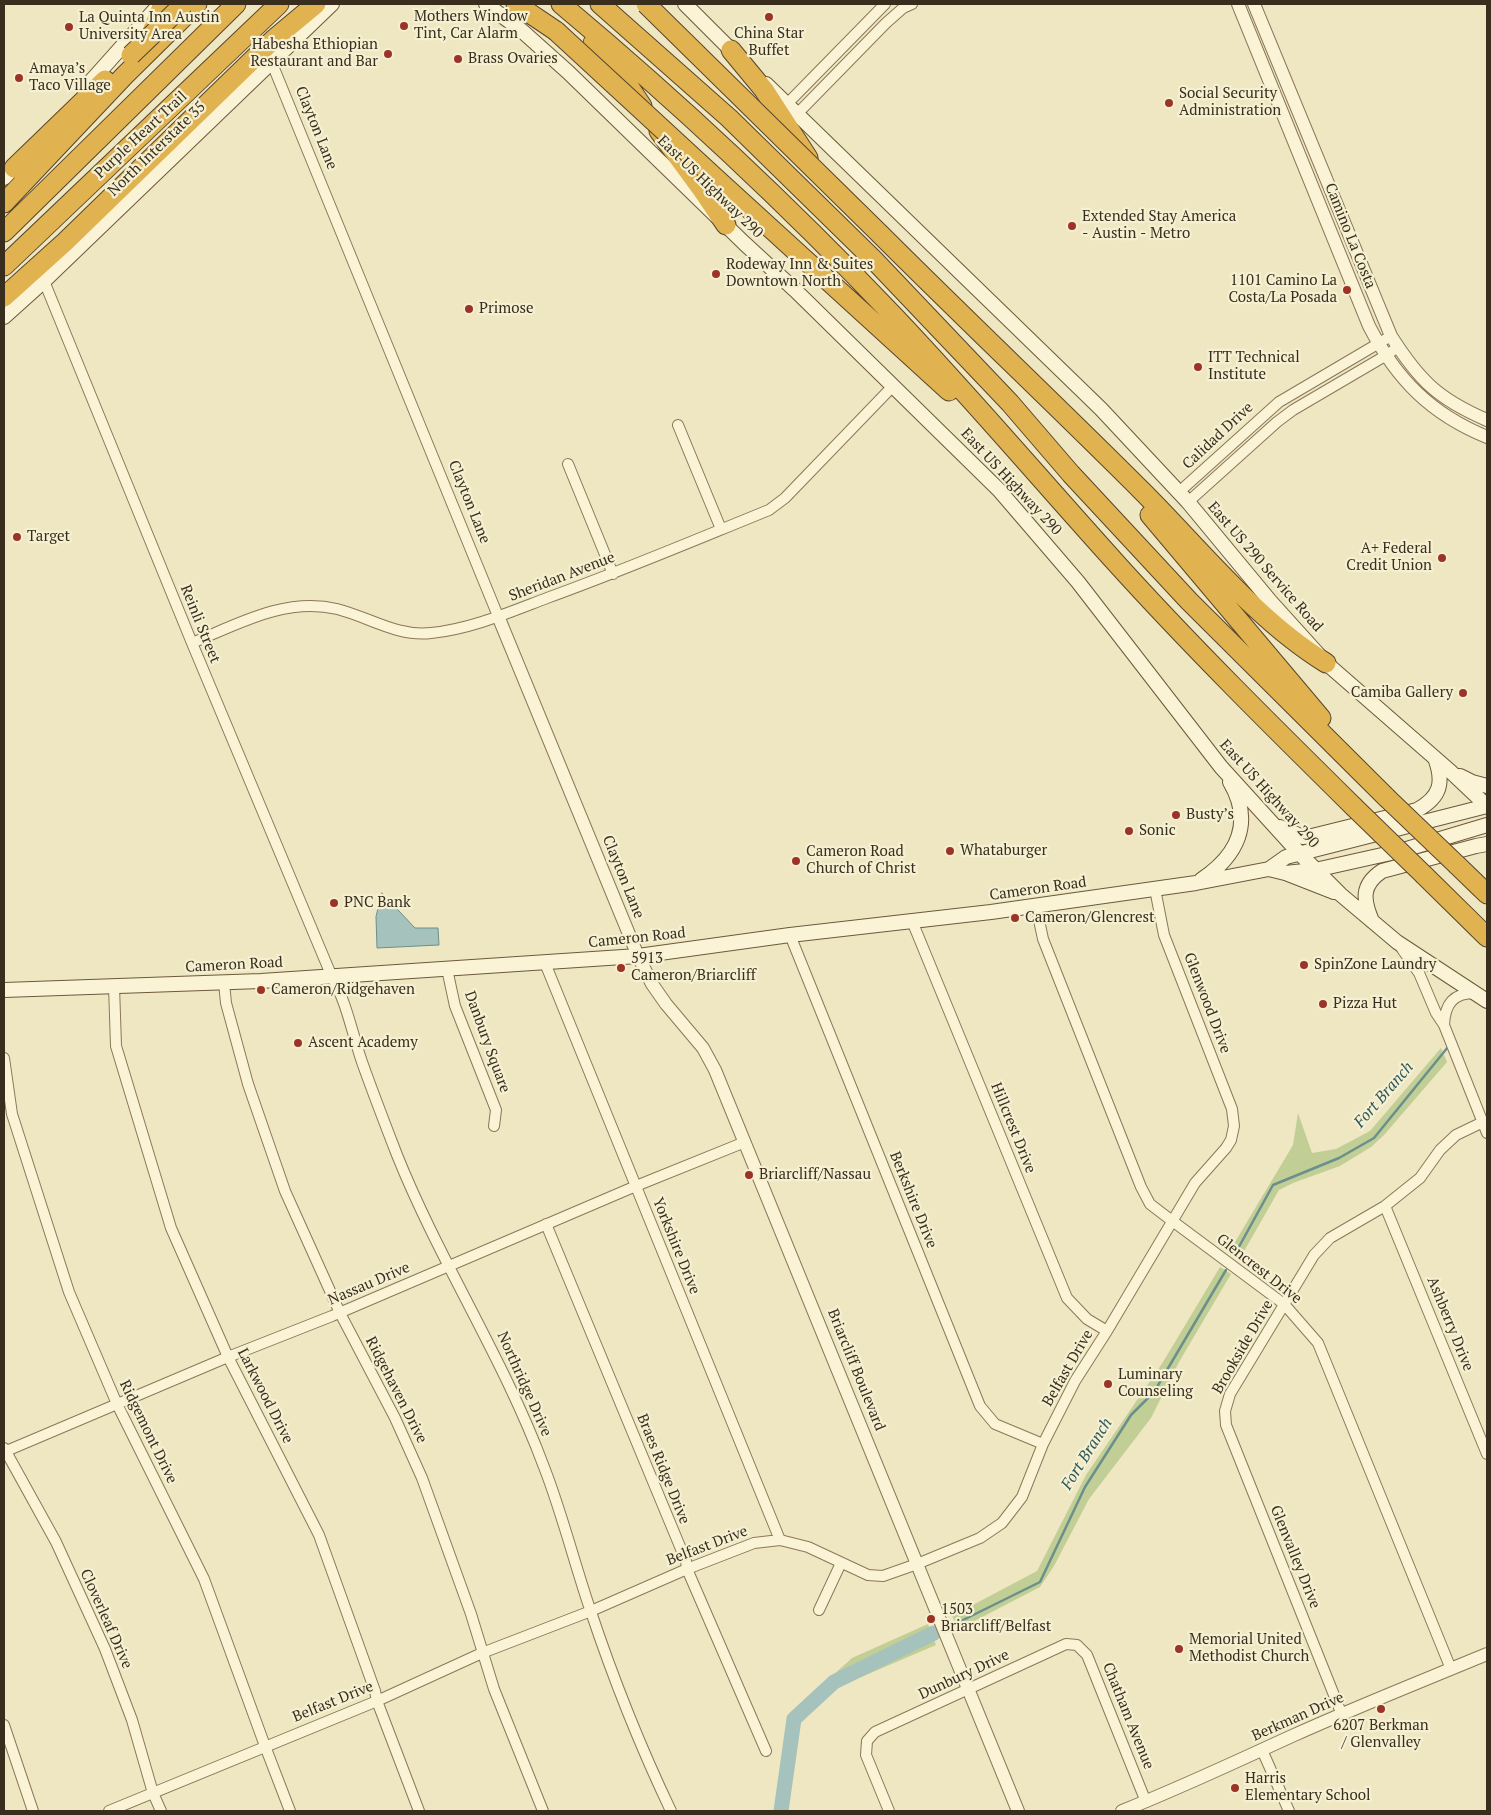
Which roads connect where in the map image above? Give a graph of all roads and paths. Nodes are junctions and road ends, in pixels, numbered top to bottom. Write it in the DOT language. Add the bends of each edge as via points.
graph roads {
  1 [pos="162,4"];
  2 [pos="184,4"];
  3 [pos="198,4"];
  4 [pos="236,4"];
  5 [pos="279,4"];
  6 [pos="316,4"];
  7 [pos="332,4"];
  8 [pos="486,4"];
  9 [pos="516,4"];
  10 [pos="529,4"];
  11 [pos="556,4"];
  12 [pos="561,4"];
  13 [pos="600,4"];
  14 [pos="646,4"];
  15 [pos="685,4"];
  16 [pos="886,4"];
  17 [pos="912,4"];
  18 [pos="1238,4"];
  19 [pos="1254,4"];
  20 [pos="866,22"];
  21 [pos="556,32"];
  22 [pos="878,32"];
  23 [pos="731,50"];
  24 [pos="271,61"];
  25 [pos="125,75"];
  26 [pos="787,104"];
  27 [pos="797,114"];
  28 [pos="1312,146"];
  29 [pos="1298,152"];
  30 [pos="7,174"];
  31 [pos="4,203"];
  32 [pos="726,225"];
  33 [pos="4,232"];
  34 [pos="874,260"];
  35 [pos="4,266"];
  36 [pos="44,281"];
  37 [pos="4,297"];
  38 [pos="4,317"];
  39 [pos="1391,336"];
  40 [pos="1378,344"];
  41 [pos="1398,347"];
  42 [pos="1385,356"];
  43 [pos="1023,376"];
  44 [pos="893,386"];
  45 [pos="1279,402"];
  46 [pos="1286,415"];
  47 [pos="1487,420"];
  48 [pos="678,425"];
  49 [pos="1487,437"];
  50 [pos="568,464"];
  51 [pos="1054,494"];
  52 [pos="1183,497"];
  53 [pos="721,529"];
  54 [pos="613,574"];
  55 [pos="498,616"];
  56 [pos="192,643"];
  57 [pos="1326,663"];
  58 [pos="1435,758"];
  59 [pos="1357,766"];
  60 [pos="1221,767"];
  61 [pos="1451,772"];
  62 [pos="1487,786"];
  63 [pos="1487,806"];
  64 [pos="1275,824"];
  65 [pos="1487,825"];
  66 [pos="1487,844"];
  67 [pos="1300,854"];
  68 [pos="1269,869"];
  69 [pos="1315,870"];
  70 [pos="1285,873"];
  71 [pos="1196,883"];
  72 [pos="1155,889"];
  73 [pos="1340,894"];
  74 [pos="1487,894"];
  75 [pos="1036,906"];
  76 [pos="912,921"];
  77 [pos="1372,923"];
  78 [pos="790,935"];
  79 [pos="1487,937"];
  80 [pos="1396,942"];
  81 [pos="638,956"];
  82 [pos="545,963"];
  83 [pos="447,969"];
  84 [pos="332,976"];
  85 [pos="224,982"];
  86 [pos="114,986"];
  87 [pos="4,990"];
  88 [pos="1482,997"];
  89 [pos="1444,1025"];
  90 [pos="4,1058"];
  91 [pos="1483,1122"];
  92 [pos="494,1126"];
  93 [pos="1234,1126"];
  94 [pos="1487,1133"];
  95 [pos="745,1142"];
  96 [pos="636,1186"];
  97 [pos="1385,1206"];
  98 [pos="1172,1222"];
  99 [pos="546,1224"];
  100 [pos="449,1267"];
  101 [pos="1284,1304"];
  102 [pos="340,1313"];
  103 [pos="1107,1331"];
  104 [pos="228,1357"];
  105 [pos="117,1404"];
  106 [pos="1225,1410"];
  107 [pos="1043,1444"];
  108 [pos="4,1451"];
  109 [pos="1487,1454"];
  110 [pos="780,1540"];
  111 [pos="841,1563"];
  112 [pos="917,1564"];
  113 [pos="687,1569"];
  114 [pos="819,1610"];
  115 [pos="591,1611"];
  116 [pos="1077,1645"];
  117 [pos="482,1653"];
  118 [pos="1487,1654"];
  119 [pos="1451,1669"];
  120 [pos="969,1690"];
  121 [pos="377,1701"];
  122 [pos="1342,1714"];
  123 [pos="4,1725"];
  124 [pos="265,1746"];
  125 [pos="1262,1750"];
  126 [pos="766,1751"];
  127 [pos="153,1792"];
  128 [pos="1146,1802"];
  129 [pos="33,1811"];
  130 [pos="109,1811"];
  131 [pos="161,1811"];
  132 [pos="290,1811"];
  133 [pos="419,1811"];
  134 [pos="543,1811"];
  135 [pos="671,1811"];
  136 [pos="889,1811"];
  137 [pos="1018,1811"];
  138 [pos="1122,1811"];
  139 [pos="1288,1811"];
  1 -- 25 [label="highway, bridge" via="152,34"];
  1 -- 30 [label="main road"];
  2 -- 30 [label="highway, bridge"];
  3 -- 25 [label="highway"];
  4 -- 33 [label="highway, Purple Heart Trail"];
  5 -- 35 [label="highway, Purple Heart Trail"];
  6 -- 37 [label="highway" via="274,39"];
  7 -- 24 [label="main road, North Interstate 35"];
  8 -- 32 [label="main road, East US Highway 290" via="551,56"];
  9 -- 21 [label="highway"];
  10 -- 21 [label="highway"];
  11 -- 32 [label="highway" via="626,82"];
  12 -- 51 [label="highway" via="658,87 858,279"];
  13 -- 34 [label="highway" via="729,118"];
  14 -- 43 [label="highway, bridge"];
  15 -- 23 [label="main road"];
  16 -- 20 [label="street"];
  17 -- 22 [label="street" via="895,14"];
  18 -- 29 [label="street, Camino La Costa"];
  19 -- 28 [label="street, Camino La Costa"];
  20 -- 22 [label="street"];
  20 -- 26 [label="street"];
  21 -- 51 [label="highway, bridge" via="920,365"];
  22 -- 27 [label="street"];
  23 -- 26 [label="main road"];
  23 -- 34 [label="highway" via="764,90"];
  24 -- 36 [label="main road, North Interstate 35"];
  24 -- 55 [label="street, Clayton Lane"];
  25 -- 31 [label="highway"];
  26 -- 27 [label="main road"];
  27 -- 52 [label="main road" via="1077,384"];
  28 -- 29 [label="street"];
  28 -- 39 [label="street, Camino La Costa"];
  29 -- 40 [label="street, Camino La Costa"];
  32 -- 44 [label="main road, East US Highway 290"];
  34 -- 59 [label="highway" via="1010,403 1188,600"];
  36 -- 38 [label="main road, North Interstate 35"];
  36 -- 56 [label="street, Reinli Street"];
  39 -- 40 [label="street, Calidad Drive"];
  39 -- 41 [label="street, Camino La Costa"];
  40 -- 42 [label="street, Camino La Costa"];
  40 -- 45 [label="street, Calidad Drive"];
  41 -- 42 [label="street, Calidad Drive"];
  41 -- 47 [label="street, Camino La Costa" via="1412,367 1438,393"];
  42 -- 46 [label="street, Calidad Drive"];
  42 -- 49 [label="street, Camino La Costa" via="1415,392 1431,405"];
  43 -- 57 [label="highway" via="1257,609 1305,650"];
  43 -- 59 [label="highway" via="1144,508 1319,715"];
  44 -- 53 [label="street, Sheridan Avenue" via="779,503"];
  44 -- 60 [label="main road, East US Highway 290" via="1036,531"];
  45 -- 46 [label="street"];
  45 -- 52 [label="street, Calidad Drive"];
  46 -- 52 [label="street, Calidad Drive"];
  48 -- 53 [label="street"];
  50 -- 54 [label="street"];
  51 -- 79 [label="highway, bridge" via="1170,622 1263,718"];
  52 -- 57 [label="main road, East US 290 Service Road"];
  53 -- 54 [label="street, Sheridan Avenue"];
  54 -- 55 [label="street, Sheridan Avenue"];
  55 -- 56 [label="street, Sheridan Avenue" via="460,629 430,634 382,627 337,610 300,606 260,615"];
  55 -- 81 [label="street, Clayton Lane"];
  56 -- 84 [label="street, Reinli Street"];
  57 -- 58 [label="main road"];
  58 -- 61 [label="main road"];
  58 -- 64 [label="main road" via="1439,787 1432,800 1417,810 1312,836 1295,834"];
  59 -- 74 [label="highway, bridge"];
  60 -- 64 [label="main road, East US Highway 290"];
  60 -- 71 [label="main road" via="1240,806 1240,831 1220,867"];
  61 -- 62 [label="main road"];
  61 -- 63 [label="main road"];
  63 -- 67 [label="main road, Cameron Road"];
  64 -- 67 [label="main road, East US Highway 290"];
  65 -- 69 [label="main road, Cameron Road" via="1400,851"];
  66 -- 77 [label="main road" via="1382,870 1370,882 1365,899"];
  67 -- 68 [label="main road, Cameron Road" via="1286,857"];
  67 -- 69 [label="main road, East US Highway 290"];
  68 -- 70 [label="main road, Cameron Road"];
  68 -- 71 [label="main road, Cameron Road"];
  69 -- 70 [label="main road, Cameron Road"];
  69 -- 73 [label="main road, East US Highway 290"];
  70 -- 73 [label="main road"];
  71 -- 72 [label="main road, Cameron Road"];
  72 -- 75 [label="main road, Cameron Road"];
  72 -- 93 [label="street, Glenwood Drive" via="1164,935 1232,1109"];
  73 -- 77 [label="main road, East US Highway 290"];
  75 -- 76 [label="main road, Cameron Road"];
  75 -- 98 [label="street, Glencrest Drive" via="1043,939 1141,1187 1150,1204"];
  76 -- 78 [label="main road, Cameron Road"];
  76 -- 103 [label="street, Hillcrest Drive" via="1067,1298 1087,1319"];
  77 -- 80 [label="main road, East US Highway 290"];
  78 -- 81 [label="main road, Cameron Road"];
  78 -- 107 [label="street, Berkshire Drive" via="980,1406 995,1424"];
  80 -- 88 [label="main road, East US Highway 290"];
  80 -- 89 [label="street" via="1419,973"];
  81 -- 82 [label="main road, Cameron Road"];
  81 -- 95 [label="street, Briarcliff Boulevard" via="657,990 703,1048"];
  82 -- 83 [label="main road, Cameron Road"];
  82 -- 96 [label="street, Yorkshire Drive"];
  83 -- 84 [label="main road, Cameron Road"];
  83 -- 92 [label="street, Danbury Square" via="455,1006 496,1110"];
  84 -- 85 [label="main road, Cameron Road"];
  84 -- 100 [label="street, Northridge Drive" via="341,993 362,1062 397,1156"];
  85 -- 86 [label="main road, Cameron Road"];
  85 -- 102 [label="street, Ridgehaven Drive" via="226,1003 248,1084 285,1191"];
  86 -- 87 [label="main road, Cameron Road"];
  86 -- 104 [label="street, Larkwood Drive" via="116,1046 171,1228"];
  88 -- 89 [label="street" via="1466,993 1455,998 1447,1009"];
  89 -- 91 [label="street"];
  90 -- 105 [label="street, Ridgemont Drive" via="12,1114 68,1292"];
  91 -- 94 [label="street"];
  91 -- 97 [label="street, Brookside Drive" via="1456,1135 1440,1150 1420,1178"];
  93 -- 98 [label="street, Belfast Drive" via="1226,1148 1195,1183"];
  95 -- 96 [label="street, Nassau Drive"];
  95 -- 112 [label="street, Briarcliff Boulevard"];
  96 -- 99 [label="street, Nassau Drive"];
  96 -- 110 [label="street, Yorkshire Drive"];
  97 -- 101 [label="street, Brookside Drive" via="1330,1238 1314,1255"];
  97 -- 109 [label="street, Ashberry Drive"];
  98 -- 101 [label="street, Glencrest Drive"];
  98 -- 103 [label="street, Belfast Drive"];
  99 -- 100 [label="street, Nassau Drive"];
  99 -- 113 [label="street, Braes Ridge Drive"];
  100 -- 102 [label="street, Nassau Drive"];
  100 -- 115 [label="street, Northridge Drive" via="503,1373 544,1466"];
  101 -- 106 [label="street, Brookside Drive" via="1230,1394"];
  101 -- 119 [label="street, Glencrest Drive" via="1318,1343"];
  102 -- 104 [label="street, Nassau Drive"];
  102 -- 117 [label="street, Ridgehaven Drive" via="395,1418 422,1478"];
  103 -- 107 [label="street, Belfast Drive" via="1075,1381"];
  104 -- 105 [label="street, Nassau Drive"];
  104 -- 121 [label="street, Larkwood Drive" via="319,1535"];
  105 -- 108 [label="street, Nassau Drive"];
  105 -- 124 [label="street, Ridgemont Drive" via="204,1579"];
  106 -- 122 [label="street, Glenvalley Drive" via="1226,1425"];
  107 -- 112 [label="street, Belfast Drive" via="1022,1497 1002,1523 980,1538"];
  108 -- 127 [label="street, Cloverleaf Drive" via="56,1542 105,1649 132,1720"];
  110 -- 111 [label="street, Belfast Drive" via="808,1547"];
  110 -- 113 [label="street, Belfast Drive" via="754,1543"];
  111 -- 112 [label="street, Belfast Drive" via="868,1575 883,1576"];
  111 -- 114 [label="street"];
  112 -- 120 [label="street, Briarcliff Boulevard"];
  113 -- 115 [label="street, Belfast Drive"];
  113 -- 126 [label="street, Braes Ridge Drive"];
  115 -- 117 [label="street, Belfast Drive"];
  115 -- 135 [label="street, Northridge Drive" via="621,1697"];
  116 -- 120 [label="street, Dunbury Drive" via="1066,1644"];
  116 -- 128 [label="street, Chatham Avenue" via="1087,1655"];
  117 -- 121 [label="street, Belfast Drive"];
  117 -- 134 [label="street, Ridgehaven Drive"];
  118 -- 119 [label="street, Berkman Drive"];
  119 -- 122 [label="street, Berkman Drive"];
  120 -- 136 [label="street, Dunbury Drive" via="875,1732 867,1741 866,1755"];
  120 -- 137 [label="street, Briarcliff Boulevard"];
  121 -- 124 [label="street, Belfast Drive"];
  121 -- 133 [label="street, Larkwood Drive"];
  122 -- 125 [label="street, Berkman Drive"];
  123 -- 129 [label="street"];
  124 -- 127 [label="street, Belfast Drive"];
  124 -- 132 [label="street, Ridgemont Drive"];
  125 -- 128 [label="street, Berkman Drive"];
  125 -- 139 [label="street"];
  127 -- 130 [label="street, Belfast Drive"];
  127 -- 131 [label="street, Cloverleaf Drive"];
  128 -- 138 [label="street, Berkman Drive"];
}
